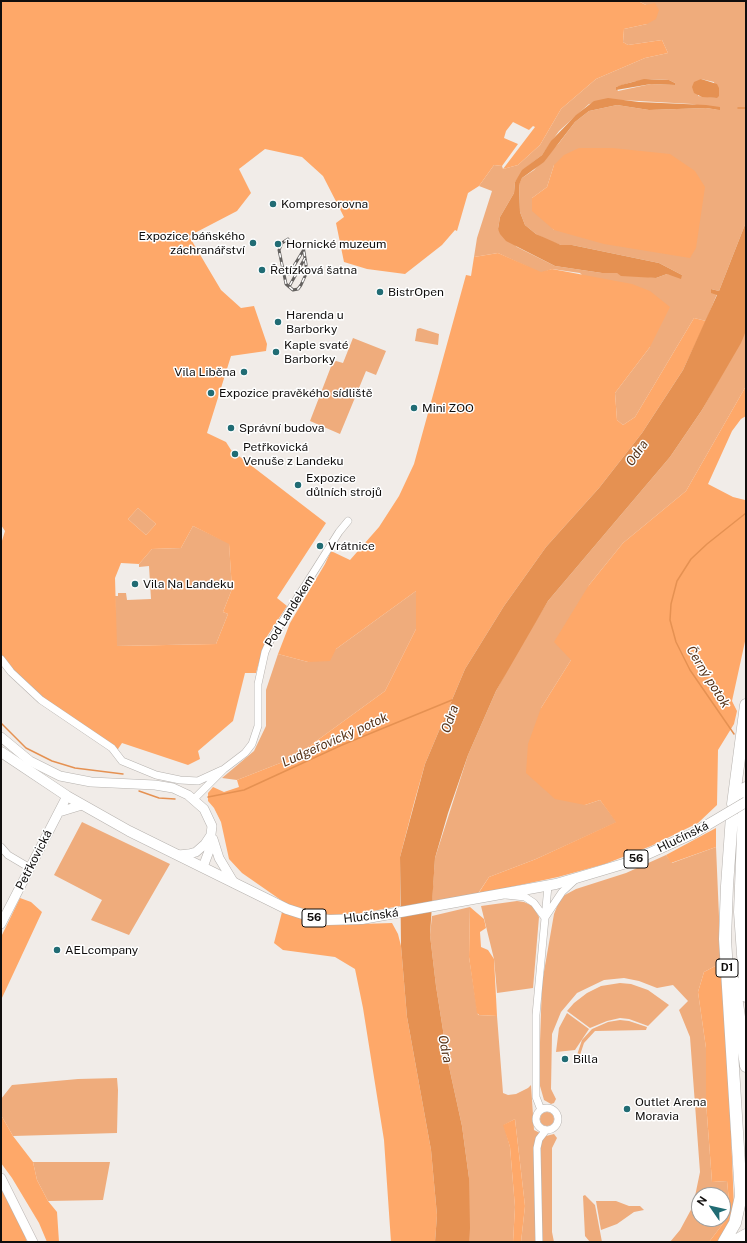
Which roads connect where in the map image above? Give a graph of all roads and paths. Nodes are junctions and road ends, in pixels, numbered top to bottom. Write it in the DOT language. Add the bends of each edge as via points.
graph roads {
  1 [pos="348,521"];
  2 [pos="1,659"];
  3 [pos="745,709"];
  4 [pos="1,737"];
  5 [pos="1,752"];
  6 [pos="224,769"];
  7 [pos="67,796"];
  8 [pos="194,799"];
  9 [pos="733,804"];
  10 [pos="743,804"];
  11 [pos="82,805"];
  12 [pos="59,812"];
  13 [pos="212,834"];
  14 [pos="746,840"];
  15 [pos="1,847"];
  16 [pos="730,852"];
  17 [pos="178,855"];
  18 [pos="746,859"];
  19 [pos="202,867"];
  20 [pos="30,868"];
  21 [pos="577,879"];
  22 [pos="234,883"];
  23 [pos="548,886"];
  24 [pos="746,893"];
  25 [pos="502,895"];
  26 [pos="545,918"];
  27 [pos="1,924"];
  28 [pos="746,996"];
  29 [pos="746,1066"];
  30 [pos="541,1110"];
  31 [pos="546,1130"];
  32 [pos="1,1178"];
  33 [pos="33,1242"];
  34 [pos="539,1242"];
  35 [pos="724,1242"];
  1 -- 6 [label="street, Pod Landekem" via="270,641 258,684 258,726 252,744 245,753"];
  2 -- 6 [label="street, Pod Landekem" via="41,700 112,748 122,761 180,780 198,781"];
  3 -- 9 [label="highway"];
  4 -- 8 [label="street" via="30,760 60,776 91,782 164,786 183,792"];
  5 -- 7 [label="main road, 56"];
  6 -- 8 [label="street, Pod Landekem"];
  7 -- 11 [label="main road, 56"];
  7 -- 12 [label="street, Petřkovická"];
  8 -- 13 [label="street" via="209,817"];
  10 -- 14 [label="highway"];
  10 -- 16 [label="highway, D1"];
  10 -- 21 [label="main road, Hlučínská / 56, bridge" via="692,834 630,862"];
  10 -- 28 [label="highway, D1" via="740,912"];
  11 -- 12 [label="street"];
  11 -- 17 [label="main road, Hlučínská / 56"];
  12 -- 20 [label="street, Petřkovická"];
  13 -- 17 [label="street" via="196,852"];
  13 -- 19 [label="street" via="209,851"];
  13 -- 22 [label="street" via="219,858"];
  15 -- 20 [label="street" via="8,855"];
  16 -- 29 [label="highway, D1" via="732,955"];
  16 -- 35 [label="highway, D1" via="726,886 725,939 741,1196 735,1223"];
  17 -- 19 [label="main road, Hlučínská / 56"];
  18 -- 24 [label="highway"];
  19 -- 22 [label="main road, Hlučínská / 56"];
  20 -- 27 [label="street, Petřkovická"];
  21 -- 23 [label="main road, Hlučínská / 56"];
  21 -- 26 [label="street" via="562,892"];
  22 -- 25 [label="main road, Hlučínská / 56" via="287,909 312,917 343,921"];
  23 -- 25 [label="main road, Hlučínská / 56"];
  23 -- 26 [label="street"];
  25 -- 26 [label="street" via="525,898 534,903"];
  26 -- 30 [label="street" via="537,989 536,1029 536,1096"];
  30 -- 31 [label="street" via="537,1114 536,1122"];
  30 -- 31 [label="street" via="550,1109 558,1116 556,1126"];
  31 -- 34 [label="street" via="536,1148"];
  32 -- 33 [label="street"];
}
